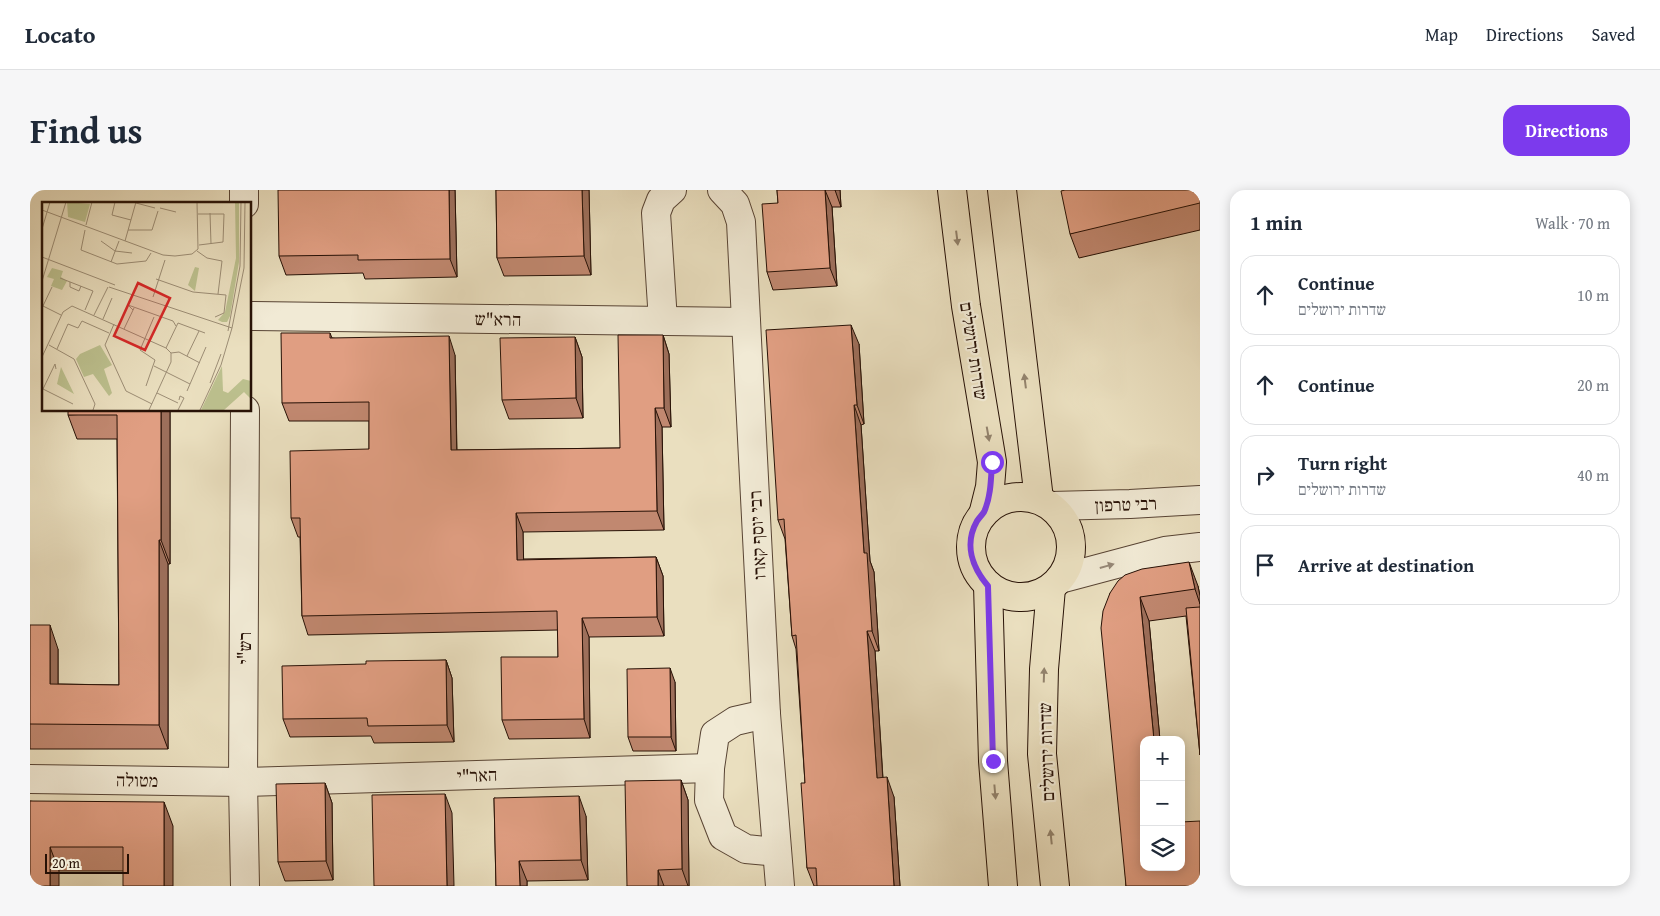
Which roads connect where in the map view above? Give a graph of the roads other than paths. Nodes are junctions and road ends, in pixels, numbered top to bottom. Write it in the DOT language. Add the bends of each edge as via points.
graph roads {
  1 [pos="672,190"];
  2 [pos="722,190"];
  3 [pos="952,190"];
  4 [pos="1002,190"];
  5 [pos="251,316"];
  6 [pos="663,321"];
  7 [pos="746,322"];
  8 [pos="245,411"];
  9 [pos="1200,500"];
  10 [pos="1045,502"];
  11 [pos="984,511"];
  12 [pos="1200,547"];
  13 [pos="1055,584"];
  14 [pos="988,586"];
  15 [pos="766,714"];
  16 [pos="710,768"];
  17 [pos="30,779"];
  18 [pos="243,782"];
  19 [pos="777,852"];
  20 [pos="245,886"];
  21 [pos="780,886"];
  22 [pos="1003,886"];
  23 [pos="1055,886"];
  1 -- 6 [label="street" via="661,200 656,213"];
  2 -- 7 [label="street, רבי יוסף קארו" via="735,204 741,222"];
  3 -- 11 [label="main road, שדרות ירושלים, one-way" via="966,306 992,462"];
  10 -- 4 [label="main road, one-way"];
  5 -- 6 [label="street, הרא\"ש"];
  6 -- 7 [label="street, הרא\"ש"];
  7 -- 15 [label="street, רבי יוסף קארו"];
  8 -- 18 [label="street, רש\"י"];
  9 -- 10 [label="street, רבי טרפון" via="1130,504"];
  10 -- 11 [label="main road" via="1024,496 1010,497"];
  10 -- 13 [label="main road" via="1061,516 1071,541 1067,568"];
  11 -- 14 [label="main road" via="972,531 971,555 980,577"];
  13 -- 12 [label="street, one-way" via="1165,551"];
  13 -- 14 [label="main road" via="1039,594 1026,597 1012,597"];
  23 -- 13 [label="main road, שדרות ירושלים, one-way" via="1042,754 1044,669"];
  14 -- 22 [label="main road, one-way" via="993,761"];
  15 -- 16 [label="street" via="735,721 715,734"];
  15 -- 19 [label="street, רבי יוסף קארו"];
  16 -- 18 [label="street, האר\"י"];
  16 -- 19 [label="street" via="709,800 723,836 746,850"];
  17 -- 18 [label="street, מטולה"];
  18 -- 20 [label="street, רש\"י"];
  19 -- 21 [label="street, רבי יוסף קארו"];
}
